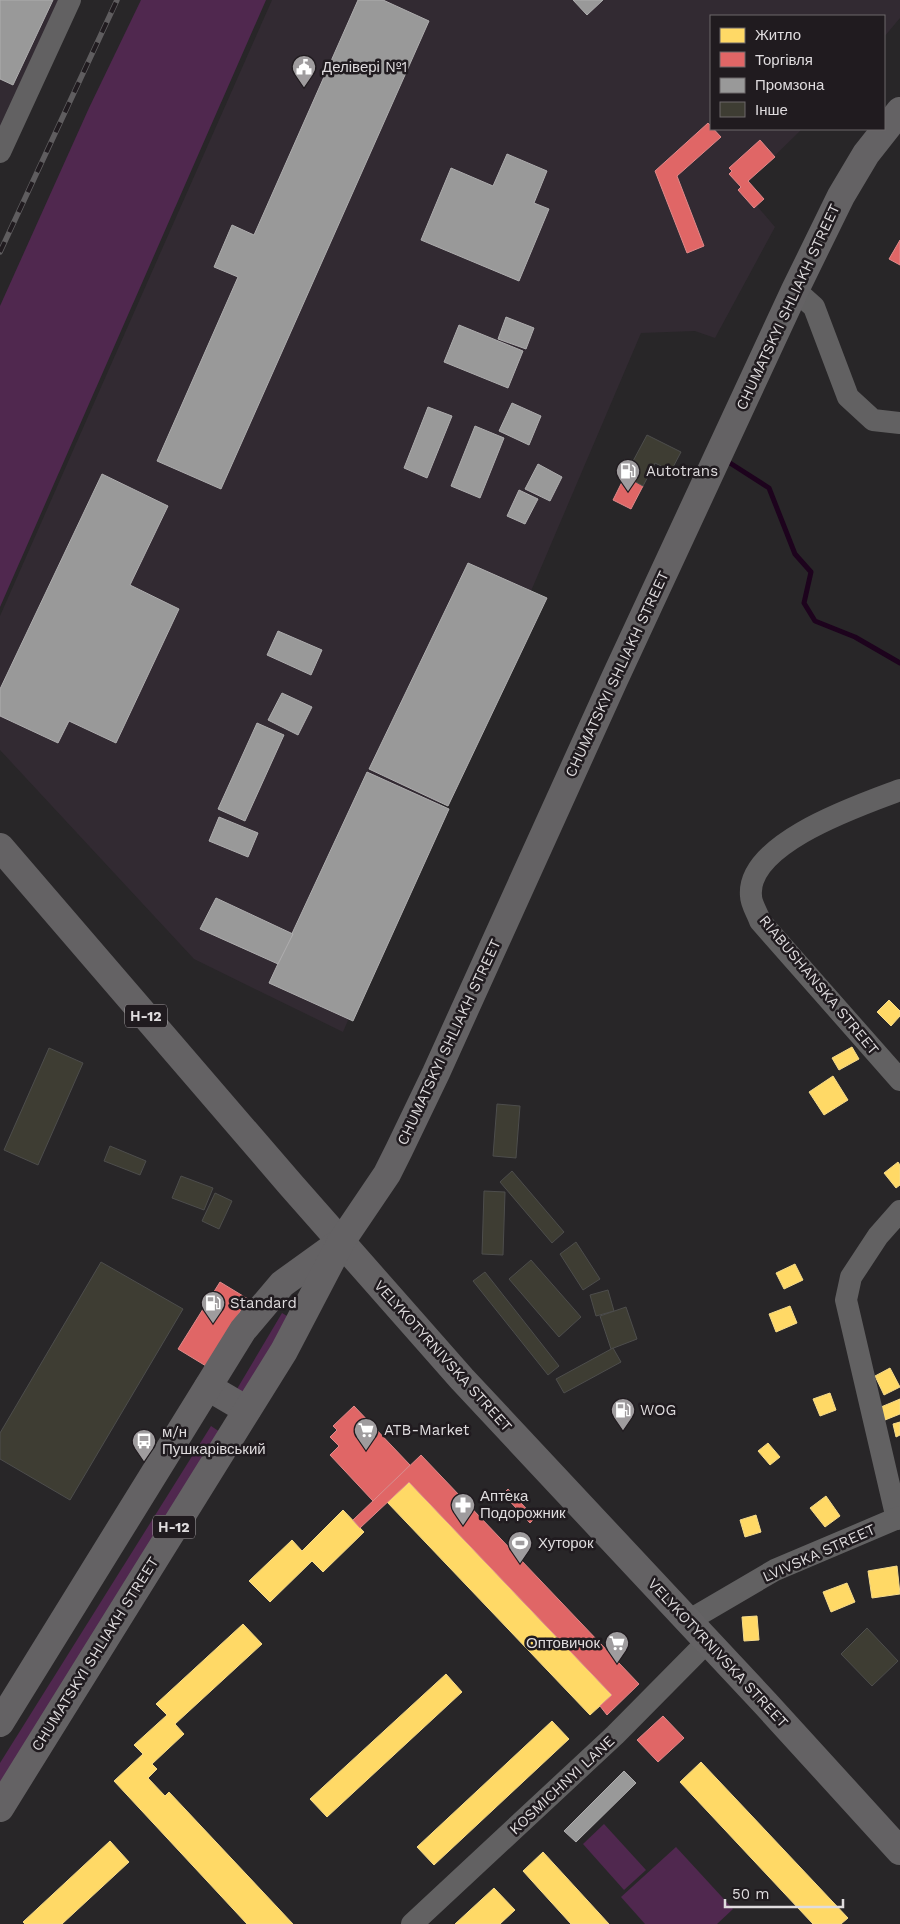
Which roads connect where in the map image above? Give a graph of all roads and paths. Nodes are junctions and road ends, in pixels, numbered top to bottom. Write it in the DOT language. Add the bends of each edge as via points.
graph roads {
  1 [pos="70,0"];
  2 [pos="900,111"];
  3 [pos="885,130"];
  4 [pos="885,130"];
  5 [pos="0,152"];
  6 [pos="795,290"];
  7 [pos="900,423"];
  8 [pos="900,790"];
  9 [pos="0,847"];
  10 [pos="900,1080"];
  11 [pos="900,1211"];
  12 [pos="341,1242"];
  13 [pos="208,1387"];
  14 [pos="247,1410"];
  15 [pos="898,1518"];
  16 [pos="688,1621"];
  17 [pos="708,1642"];
  18 [pos="0,1723"];
  19 [pos="0,1808"];
  20 [pos="900,1851"];
  21 [pos="412,1924"];
  1 -- 5 [label="street"];
  2 -- 3 [label="main road, CHUMATSKYI SHLIAKH STREET"];
  4 -- 6 [label="main road, CHUMATSKYI SHLIAKH STREET" via="846,188"];
  6 -- 7 [label="street" via="814,307 848,397 873,420"];
  6 -- 12 [label="main road, CHUMATSKYI SHLIAKH STREET" via="427,1093 387,1174"];
  8 -- 10 [label="street, RIABUSHANSKA STREET" via="793,836 766,857 755,875 751,896 760,921"];
  9 -- 12 [label="main road, VELYKOTYRNIVSKA STREET / Н-12"];
  11 -- 15 [label="street" via="878,1236 851,1277 846,1300"];
  12 -- 13 [label="main road, CHUMATSKYI SHLIAKH STREET / Н-12" via="282,1284 243,1330"];
  12 -- 14 [label="main road, CHUMATSKYI SHLIAKH STREET / Н-12" via="284,1351"];
  12 -- 16 [label="main road, VELYKOTYRNIVSKA STREET" via="509,1430"];
  13 -- 14 [label="main road"];
  13 -- 18 [label="main road, CHUMATSKYI SHLIAKH STREET / Н-12"];
  14 -- 19 [label="main road, CHUMATSKYI SHLIAKH STREET / Н-12"];
  15 -- 16 [label="street, LVIVSKA STREET" via="775,1570"];
  16 -- 17 [label="main road, VELYKOTYRNIVSKA STREET"];
  17 -- 20 [label="main road, VELYKOTYRNIVSKA STREET"];
  17 -- 21 [label="street, KOSMICHNYI LANE" via="615,1735"];
}
